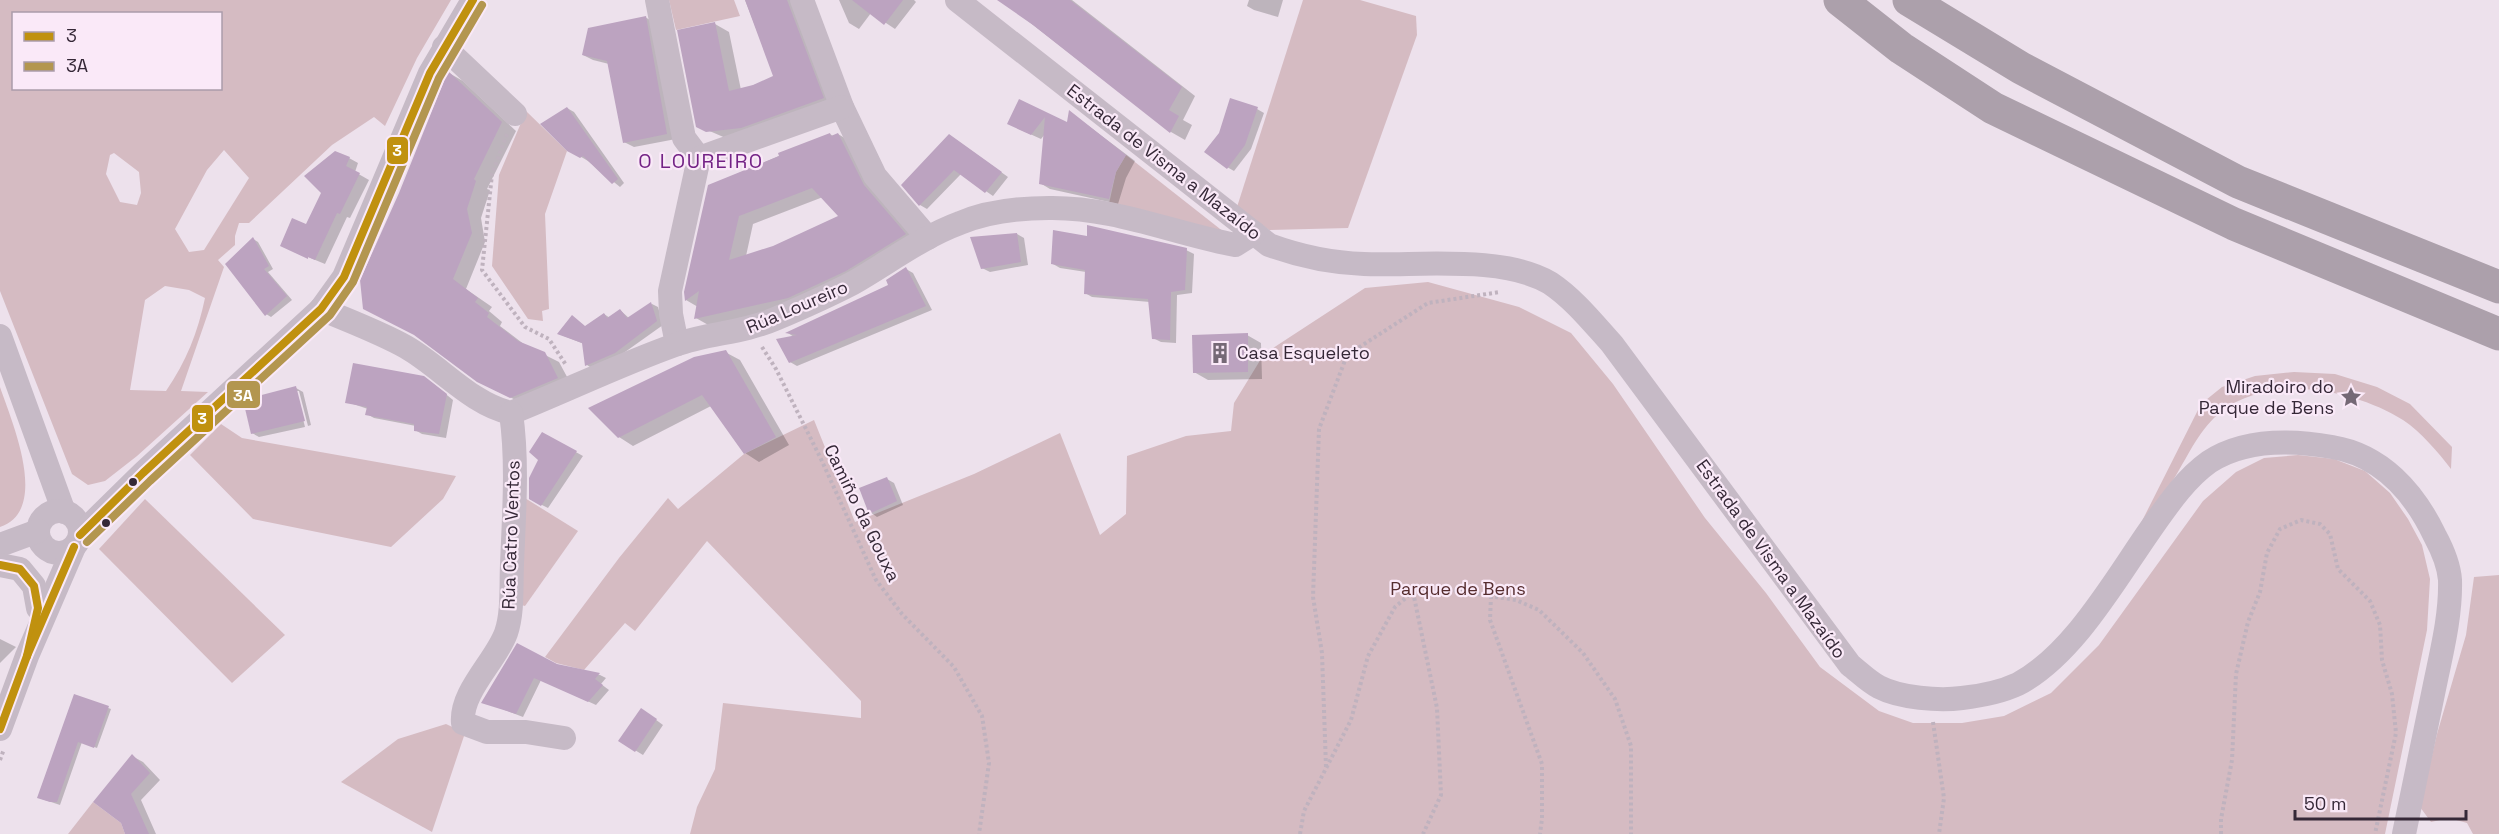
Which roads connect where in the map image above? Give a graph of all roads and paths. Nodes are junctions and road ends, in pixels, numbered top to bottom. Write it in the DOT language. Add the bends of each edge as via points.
graph roads {
  1 [pos="473,0"];
  2 [pos="657,0"];
  3 [pos="802,0"];
  4 [pos="957,0"];
  5 [pos="1839,0"];
  6 [pos="1909,0"];
  7 [pos="444,47"];
  8 [pos="842,107"];
  9 [pos="515,114"];
  10 [pos="699,158"];
  11 [pos="1254,233"];
  12 [pos="928,238"];
  13 [pos="1513,270"];
  14 [pos="2499,287"];
  15 [pos="321,309"];
  16 [pos="750,329"];
  17 [pos="2499,334"];
  18 [pos="0,336"];
  19 [pos="677,344"];
  20 [pos="567,367"];
  21 [pos="511,413"];
  22 [pos="58,532"];
  23 [pos="0,545"];
  24 [pos="0,556"];
  25 [pos="0,565"];
  26 [pos="1413,592"];
  27 [pos="1491,596"];
  28 [pos="38,608"];
  29 [pos="27,656"];
  30 [pos="1923,698"];
  31 [pos="0,729"];
  32 [pos="564,738"];
  33 [pos="1326,767"];
  34 [pos="979,834"];
  35 [pos="1300,834"];
  36 [pos="1424,834"];
  37 [pos="1540,834"];
  38 [pos="1630,834"];
  39 [pos="1939,834"];
  40 [pos="2221,834"];
  41 [pos="2375,834"];
  42 [pos="2404,834"];
  1 -- 7 [label="street"];
  2 -- 10 [label="street" via="684,138"];
  3 -- 8 [label="street"];
  4 -- 11 [label="street, Estrada de Visma a Mazaído"];
  5 -- 17 [label="highway" via="1901,48 1993,108 2234,224"];
  6 -- 14 [label="highway" via="2021,68 2238,182"];
  7 -- 9 [label="street"];
  7 -- 15 [label="street" via="344,277"];
  8 -- 10 [label="street"];
  8 -- 12 [label="street" via="875,176"];
  9 -- 20 [label="path" via="492,174 482,270 525,327 549,339"];
  10 -- 19 [label="street" via="670,291"];
  11 -- 12 [label="street, Rúa Loureiro" via="1235,245 1134,218 1049,208 961,222"];
  11 -- 13 [label="street, Estrada de Visma a Mazaído" via="1279,249 1326,259"];
  12 -- 16 [label="street, Rúa Loureiro" via="852,284"];
  13 -- 30 [label="street, Estrada de Visma a Mazaído" via="1550,284 1578,306 1612,344 1850,665 1880,688"];
  13 -- 33 [label="path" via="1505,291 1428,303 1347,356 1319,429 1313,597 1322,653"];
  15 -- 21 [label="street" via="406,347 474,396"];
  15 -- 22 [label="street" via="143,474"];
  16 -- 19 [label="street, Rúa Loureiro"];
  16 -- 34 [label="path, Camiño da Gouxa" via="776,369 876,580 954,667 982,716 989,763"];
  18 -- 22 [label="street" via="45,466"];
  19 -- 21 [label="street, Rúa Loureiro"];
  21 -- 32 [label="street, Rúa Catro Ventos" via="515,487 506,633 462,713 463,723 487,732 526,732"];
  22 -- 23 [label="street"];
  22 -- 24 [label="street" via="20,556"];
  22 -- 28 [label="street"];
  22 -- 29 [label="street"];
  25 -- 28 [label="street" via="20,569 34,586"];
  26 -- 27 [label="path" via="1451,590"];
  26 -- 33 [label="path" via="1395,607 1368,656 1351,720"];
  26 -- 36 [label="path" via="1437,708 1441,795"];
  27 -- 37 [label="path" via="1490,620 1542,764"];
  27 -- 38 [label="path" via="1516,600 1539,610 1583,653 1615,699 1631,746"];
  28 -- 29 [label="street"];
  29 -- 31 [label="street"];
  30 -- 39 [label="path" via="1933,723 1944,798"];
  30 -- 42 [label="street, Estrada de Visma a Mazaído" via="1980,696 2016,685 2045,666 2072,640 2184,485 2209,462 2261,443 2310,443 2342,448 2373,461 2400,481 2431,527 2450,577 2450,606"];
  33 -- 35 [label="path" via="1304,811"];
  40 -- 41 [label="path" via="2232,760 2236,674 2248,622 2260,592 2267,553 2280,529 2301,520 2320,525 2330,534 2338,569 2370,601 2380,626 2382,660 2396,733"];
}
